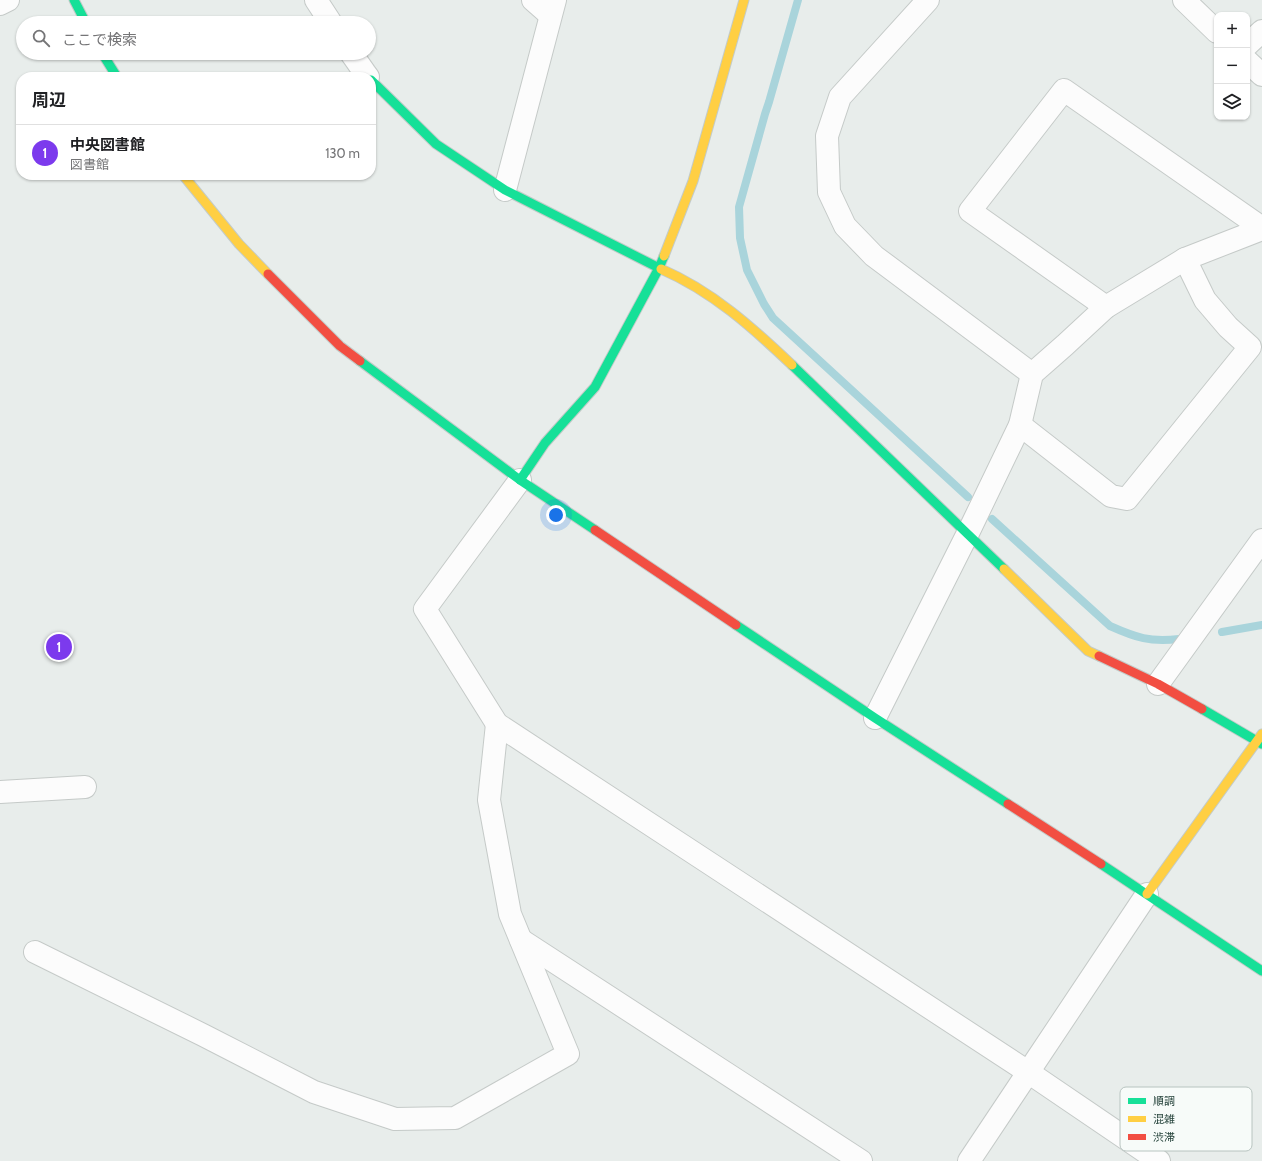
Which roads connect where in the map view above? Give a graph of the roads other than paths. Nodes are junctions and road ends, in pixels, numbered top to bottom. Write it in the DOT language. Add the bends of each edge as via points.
graph roads {
  1 [pos="8,0"];
  2 [pos="74,0"];
  3 [pos="316,0"];
  4 [pos="533,0"];
  5 [pos="744,0"];
  6 [pos="928,0"];
  7 [pos="1184,0"];
  8 [pos="0,4"];
  9 [pos="553,8"];
  10 [pos="82,16"];
  11 [pos="326,16"];
  12 [pos="1214,29"];
  13 [pos="1262,30"];
  14 [pos="1250,42"];
  15 [pos="106,60"];
  16 [pos="356,60"];
  17 [pos="1250,64"];
  18 [pos="114,72"];
  19 [pos="363,72"];
  20 [pos="1262,76"];
  21 [pos="376,85"];
  22 [pos="187,180"];
  23 [pos="505,190"];
  24 [pos="1262,229"];
  25 [pos="1185,259"];
  26 [pos="659,268"];
  27 [pos="1106,307"];
  28 [pos="1032,374"];
  29 [pos="1020,425"];
  30 [pos="520,480"];
  31 [pos="968,533"];
  32 [pos="1262,540"];
  33 [pos="1158,684"];
  34 [pos="875,718"];
  35 [pos="497,724"];
  36 [pos="1260,739"];
  37 [pos="85,787"];
  38 [pos="0,792"];
  39 [pos="1147,894"];
  40 [pos="521,940"];
  41 [pos="35,952"];
  42 [pos="1262,971"];
  43 [pos="1028,1072"];
  44 [pos="1120,1135"];
  45 [pos="1144,1151"];
  46 [pos="861,1161"];
  47 [pos="969,1161"];
  48 [pos="1159,1161"];
  1 -- 8 [label="street"];
  2 -- 10 [label="street"];
  3 -- 11 [label="street"];
  4 -- 9 [label="street"];
  5 -- 26 [label="street" via="693,181"];
  6 -- 28 [label="street" via="840,97 827,136 829,192 845,226 874,256"];
  7 -- 12 [label="street"];
  9 -- 23 [label="street"];
  13 -- 14 [label="street"];
  15 -- 18 [label="street"];
  16 -- 19 [label="street"];
  17 -- 20 [label="street"];
  21 -- 23 [label="street" via="436,144"];
  22 -- 30 [label="street" via="239,244 340,346"];
  23 -- 26 [label="street"];
  24 -- 25 [label="street"];
  24 -- 27 [label="street" via="1064,90 970,211"];
  25 -- 27 [label="street"];
  25 -- 29 [label="street" via="1205,300 1228,327 1250,347 1127,499 1111,496"];
  26 -- 30 [label="street" via="595,387 545,443"];
  26 -- 31 [label="street" via="678,276 718,300 764,338"];
  27 -- 28 [label="street"];
  28 -- 29 [label="street"];
  29 -- 31 [label="street"];
  30 -- 34 [label="street"];
  30 -- 35 [label="street" via="425,609"];
  31 -- 33 [label="street" via="1088,651"];
  31 -- 34 [label="street"];
  32 -- 33 [label="street"];
  33 -- 36 [label="street"];
  34 -- 39 [label="street"];
  35 -- 40 [label="street" via="489,800 510,914"];
  35 -- 43 [label="street"];
  36 -- 39 [label="street"];
  37 -- 38 [label="street"];
  39 -- 42 [label="street"];
  39 -- 43 [label="street"];
  40 -- 41 [label="street" via="568,1054 455,1118 395,1119 314,1092"];
  40 -- 46 [label="street"];
  43 -- 44 [label="street"];
  43 -- 47 [label="street"];
  45 -- 48 [label="street"];
}
